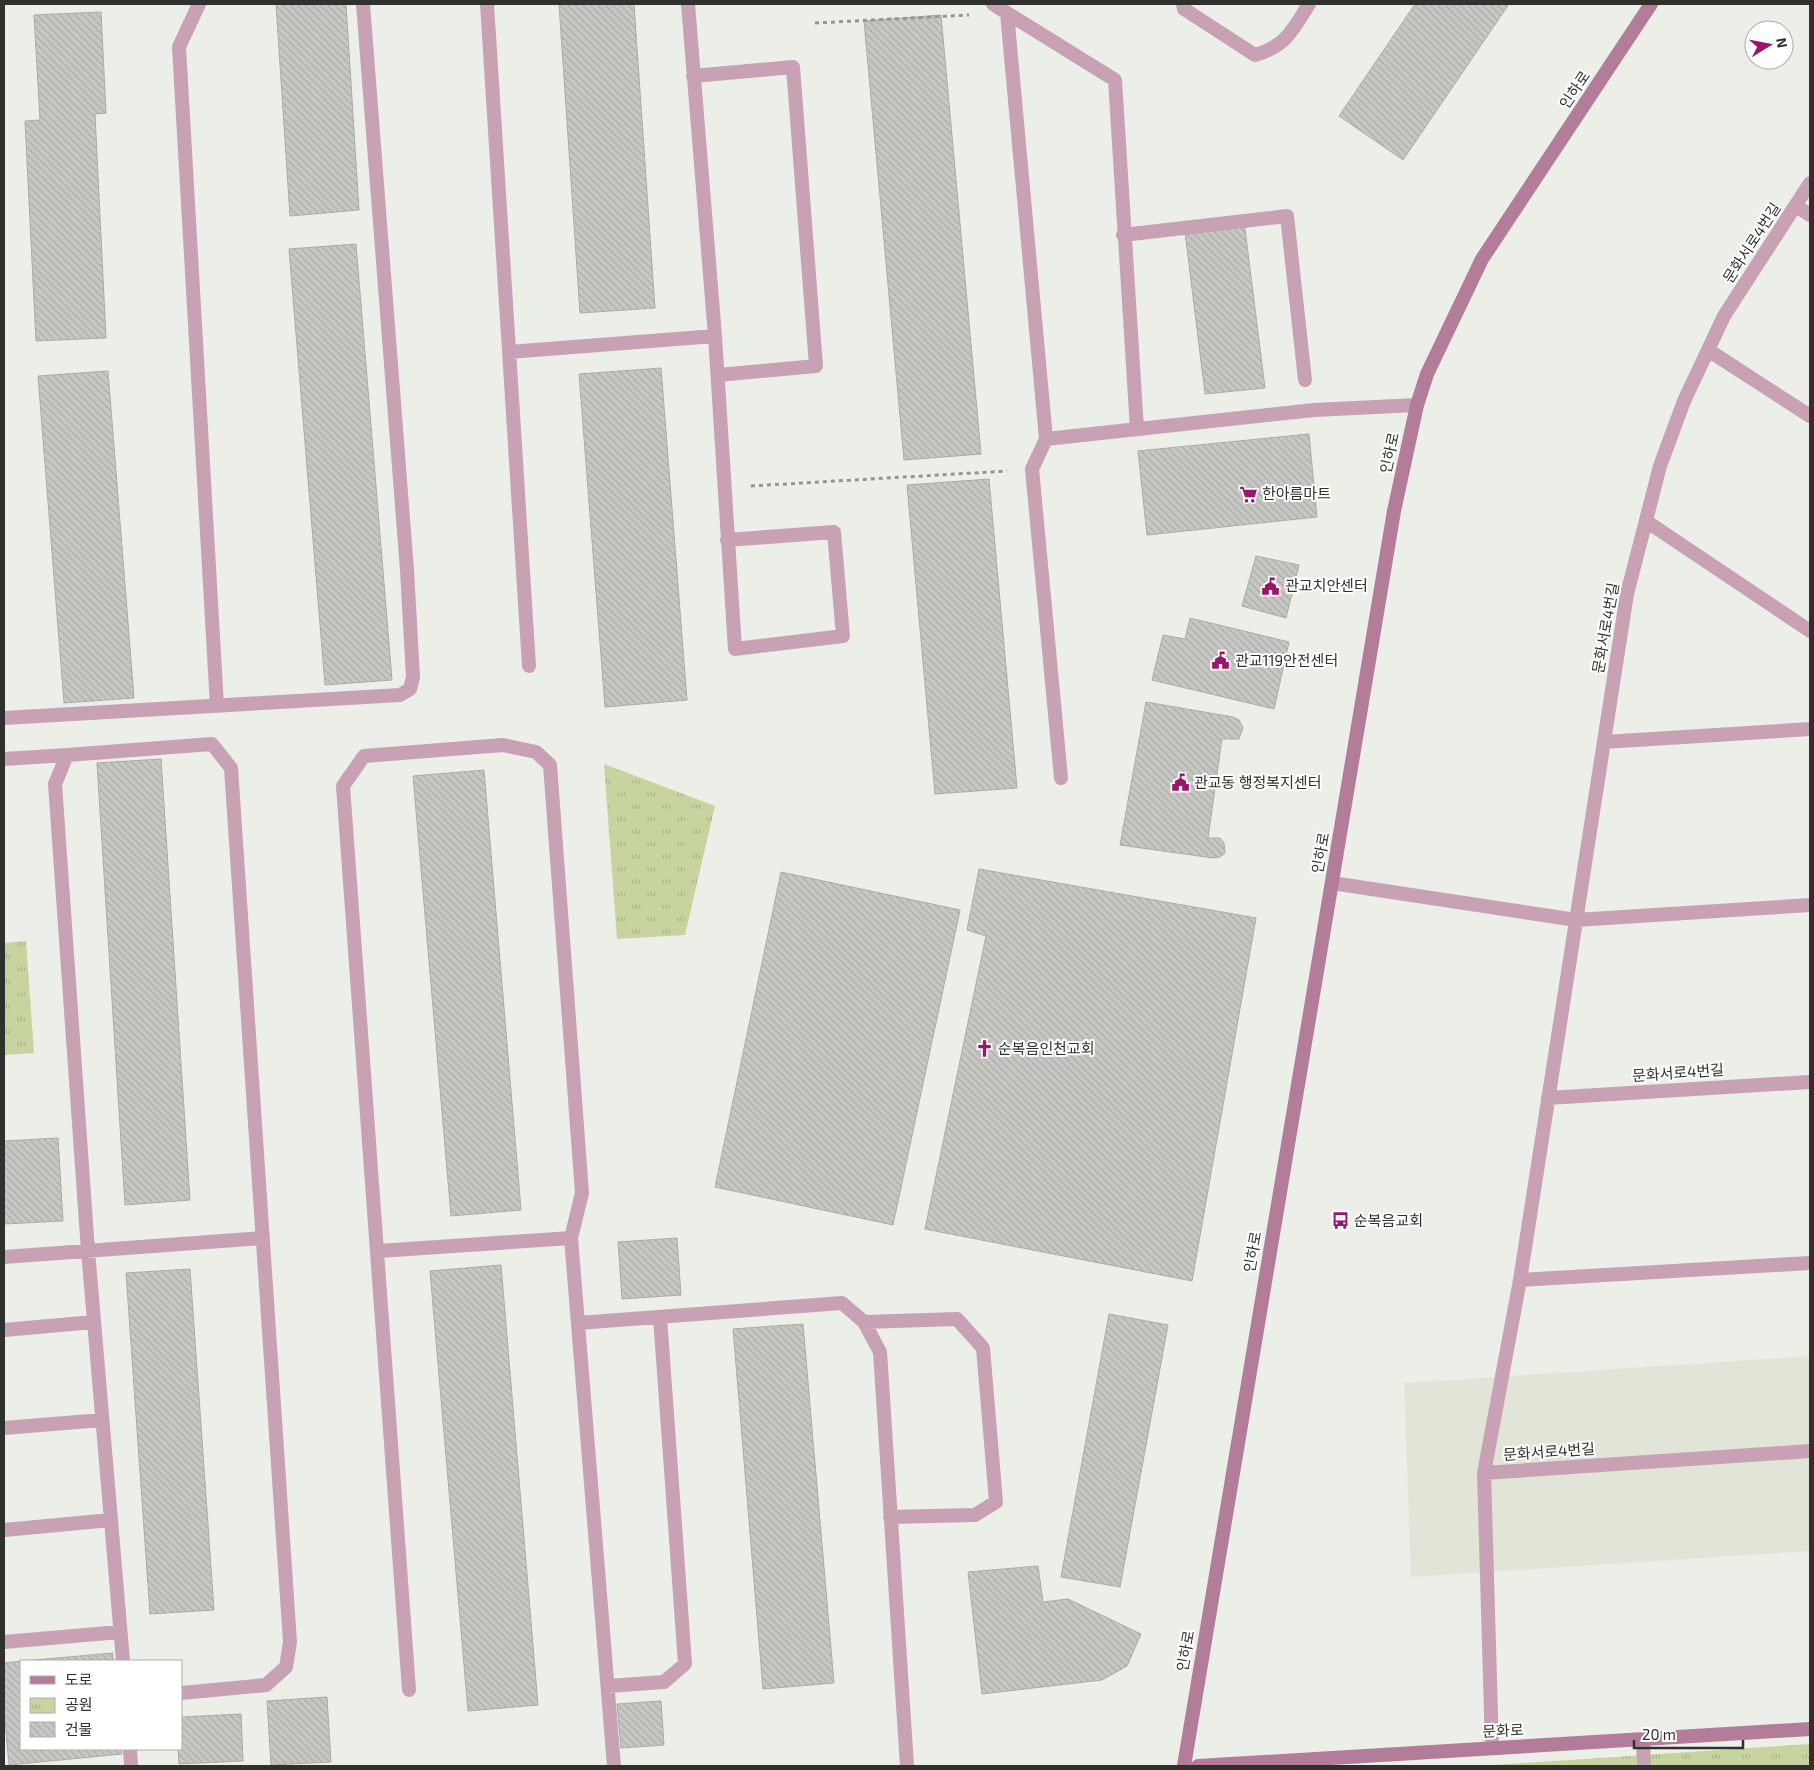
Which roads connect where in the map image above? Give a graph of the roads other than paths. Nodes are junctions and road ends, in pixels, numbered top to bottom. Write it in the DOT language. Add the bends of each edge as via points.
graph roads {
  1 [pos="199,4"];
  2 [pos="363,4"];
  3 [pos="487,4"];
  4 [pos="688,4"];
  5 [pos="993,4"];
  6 [pos="1183,4"];
  7 [pos="1309,4"];
  8 [pos="1652,4"];
  9 [pos="1007,13"];
  10 [pos="693,76"];
  11 [pos="1810,183"];
  12 [pos="1796,206"];
  13 [pos="1810,214"];
  14 [pos="1123,234"];
  15 [pos="715,336"];
  16 [pos="1708,350"];
  17 [pos="509,352"];
  18 [pos="718,375"];
  19 [pos="1305,380"];
  20 [pos="1417,405"];
  21 [pos="1810,416"];
  22 [pos="1137,429"];
  23 [pos="1046,439"];
  24 [pos="1646,521"];
  25 [pos="727,540"];
  26 [pos="1810,631"];
  27 [pos="529,666"];
  28 [pos="217,706"];
  29 [pos="4,718"];
  30 [pos="1810,729"];
  31 [pos="1604,742"];
  32 [pos="67,755"];
  33 [pos="4,759"];
  34 [pos="1061,778"];
  35 [pos="1332,883"];
  36 [pos="1810,905"];
  37 [pos="1576,920"];
  38 [pos="1810,1082"];
  39 [pos="1548,1098"];
  40 [pos="262,1238"];
  41 [pos="571,1238"];
  42 [pos="88,1251"];
  43 [pos="379,1251"];
  44 [pos="4,1257"];
  45 [pos="1810,1263"];
  46 [pos="1520,1280"];
  47 [pos="660,1317"];
  48 [pos="94,1322"];
  49 [pos="864,1322"];
  50 [pos="578,1323"];
  51 [pos="4,1330"];
  52 [pos="102,1420"];
  53 [pos="4,1428"];
  54 [pos="1810,1451"];
  55 [pos="1484,1473"];
  56 [pos="890,1517"];
  57 [pos="111,1520"];
  58 [pos="4,1530"];
  59 [pos="120,1632"];
  60 [pos="4,1642"];
  61 [pos="122,1660"];
  62 [pos="608,1686"];
  63 [pos="409,1690"];
  64 [pos="182,1693"];
  65 [pos="1810,1729"];
  66 [pos="1643,1739"];
  67 [pos="1492,1748"];
  68 [pos="130,1750"];
  69 [pos="131,1766"];
  70 [pos="614,1766"];
  71 [pos="907,1766"];
  72 [pos="1184,1766"];
  73 [pos="1198,1766"];
  74 [pos="1644,1766"];
  1 -- 28 [label="lane" via="179,47"];
  2 -- 28 [label="lane" via="413,677 410,688 400,696"];
  3 -- 17 [label="lane"];
  4 -- 10 [label="lane"];
  5 -- 9 [label="lane"];
  6 -- 7 [label="lane" via="1184,9 1255,55 1270,51 1287,39"];
  8 -- 20 [label="main road, 인하로" via="1482,259 1428,374"];
  9 -- 14 [label="lane" via="1115,80"];
  9 -- 23 [label="lane"];
  10 -- 15 [label="lane"];
  10 -- 18 [label="lane" via="793,67 816,366"];
  11 -- 12 [label="lane, 문화서로4번길"];
  12 -- 13 [label="lane, 문화서로4번길"];
  12 -- 16 [label="lane, 문화서로4번길" via="1724,316"];
  14 -- 19 [label="lane" via="1287,216"];
  14 -- 22 [label="lane"];
  15 -- 17 [label="lane"];
  15 -- 18 [label="lane"];
  16 -- 21 [label="lane"];
  16 -- 24 [label="lane, 문화서로4번길" via="1684,401 1660,466"];
  17 -- 27 [label="lane"];
  18 -- 25 [label="lane"];
  20 -- 22 [label="lane" via="1314,410"];
  20 -- 35 [label="main road, 인하로" via="1394,510"];
  22 -- 23 [label="lane"];
  23 -- 34 [label="lane" via="1032,469"];
  24 -- 26 [label="lane"];
  24 -- 31 [label="lane, 문화서로4번길" via="1627,594"];
  25 -- 25 [label="lane" via="735,649 843,636 834,532"];
  28 -- 29 [label="lane"];
  30 -- 31 [label="lane"];
  31 -- 37 [label="lane, 문화서로4번길"];
  32 -- 33 [label="lane"];
  32 -- 40 [label="lane" via="212,744 231,768"];
  32 -- 42 [label="lane" via="55,784"];
  35 -- 37 [label="lane"];
  35 -- 72 [label="main road, 인하로"];
  36 -- 37 [label="lane"];
  37 -- 39 [label="lane, 문화서로4번길"];
  38 -- 39 [label="lane, 문화서로4번길"];
  39 -- 46 [label="lane, 문화서로4번길"];
  40 -- 42 [label="lane"];
  40 -- 64 [label="lane" via="290,1642 286,1668 266,1684"];
  41 -- 43 [label="lane"];
  41 -- 43 [label="lane" via="582,1193 550,765 536,752 503,746 364,756 343,786"];
  41 -- 50 [label="lane"];
  42 -- 44 [label="lane"];
  42 -- 48 [label="lane"];
  43 -- 63 [label="lane"];
  45 -- 46 [label="lane"];
  46 -- 55 [label="lane, 문화서로4번길"];
  47 -- 49 [label="lane" via="842,1304"];
  47 -- 50 [label="lane"];
  47 -- 62 [label="lane" via="686,1664 664,1682"];
  48 -- 51 [label="lane"];
  48 -- 52 [label="lane"];
  49 -- 56 [label="lane" via="880,1352"];
  49 -- 56 [label="lane" via="957,1319 983,1348 996,1502 975,1515"];
  50 -- 62 [label="lane"];
  52 -- 53 [label="lane"];
  52 -- 57 [label="lane"];
  54 -- 55 [label="lane, 문화서로4번길"];
  55 -- 67 [label="lane"];
  56 -- 71 [label="lane"];
  57 -- 58 [label="lane"];
  57 -- 59 [label="lane"];
  59 -- 60 [label="lane"];
  59 -- 61 [label="lane"];
  62 -- 70 [label="lane"];
  65 -- 66 [label="main road, 문화로"];
  66 -- 67 [label="main road, 문화로"];
  66 -- 74 [label="lane"];
  67 -- 73 [label="main road, 문화로"];
  68 -- 69 [label="lane"];
}
